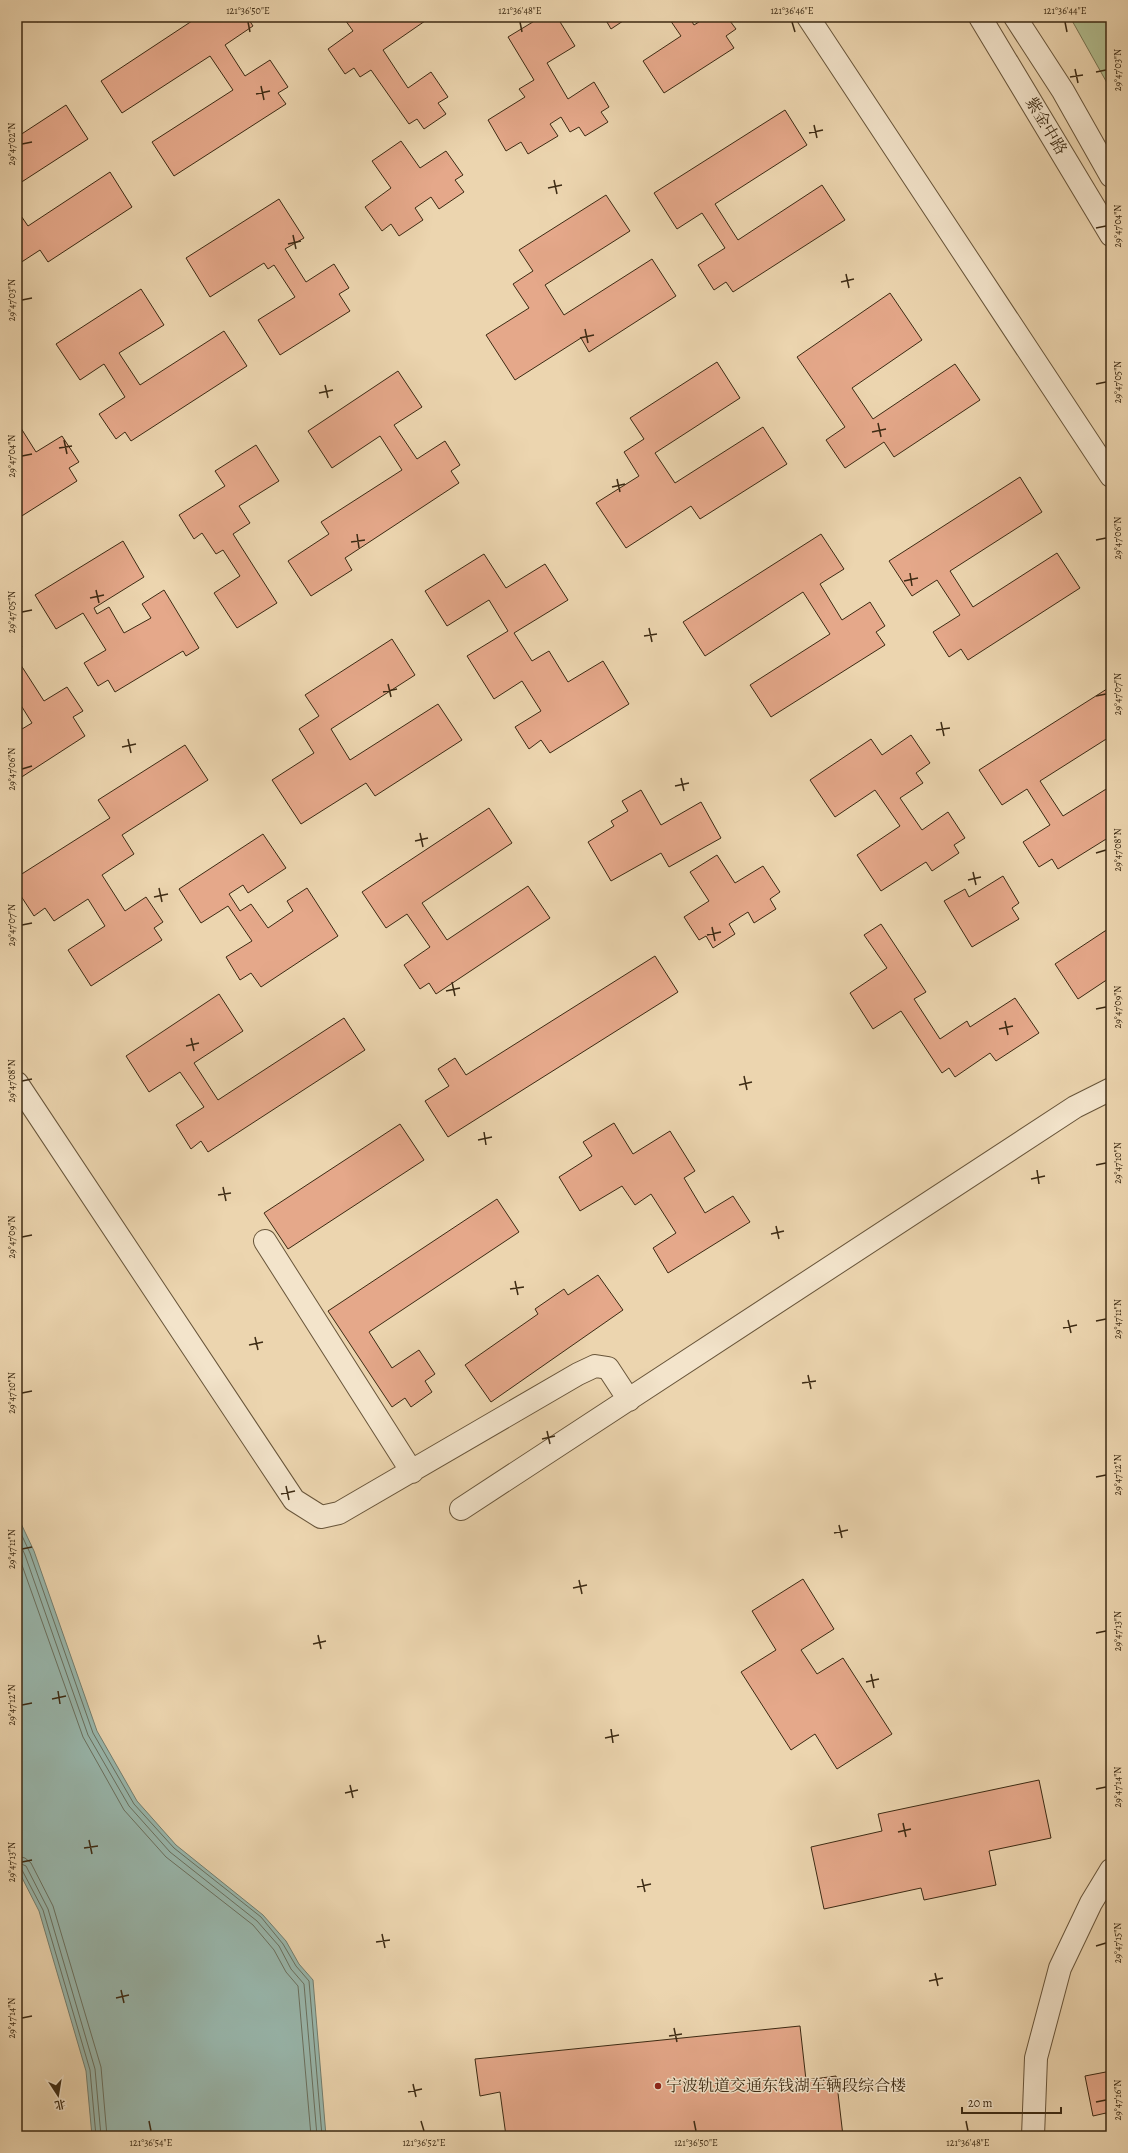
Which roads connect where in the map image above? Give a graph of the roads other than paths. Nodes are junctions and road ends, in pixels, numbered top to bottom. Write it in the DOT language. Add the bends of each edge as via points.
graph roads {
  1 [pos="808,17"];
  2 [pos="980,17"];
  3 [pos="1015,17"];
  4 [pos="1111,176"];
  5 [pos="1111,235"];
  6 [pos="1111,476"];
  7 [pos="17,1083"];
  8 [pos="1111,1089"];
  9 [pos="265,1241"];
  10 [pos="629,1400"];
  11 [pos="412,1472"];
  12 [pos="461,1509"];
  13 [pos="1111,1870"];
  14 [pos="1033,2136"];
  1 -- 6 [label="street"];
  2 -- 5 [label="street, 紫金中路"];
  3 -- 4 [label="street, 紫金中路" via="1063,91"];
  7 -- 11 [label="street" via="294,1500 321,1517 339,1513"];
  8 -- 10 [label="street" via="1069,1111"];
  9 -- 11 [label="street"];
  10 -- 11 [label="street" via="608,1368 595,1366"];
  10 -- 12 [label="street"];
  13 -- 14 [label="street" via="1091,1903 1060,1968 1036,2058"];
}
